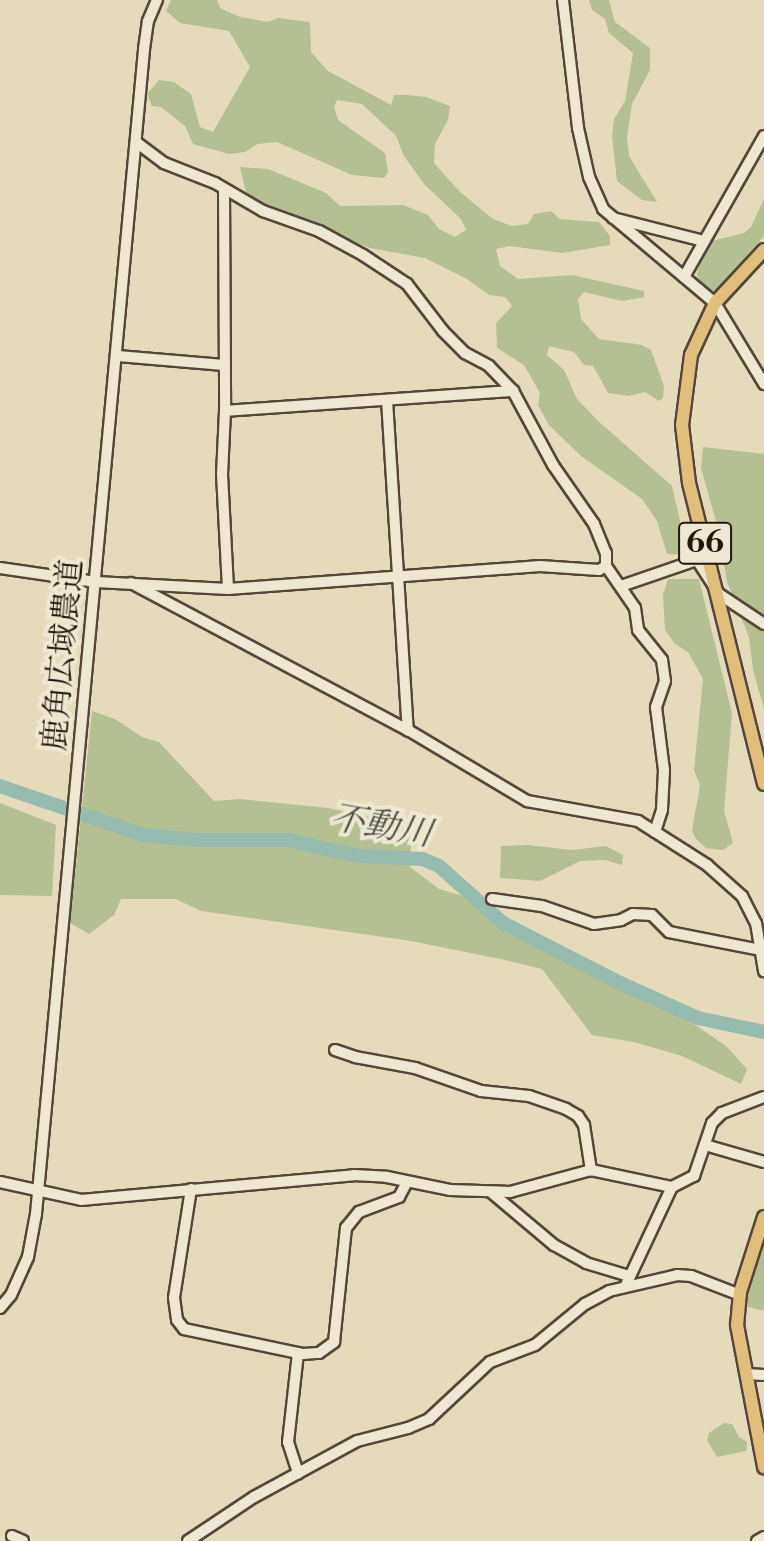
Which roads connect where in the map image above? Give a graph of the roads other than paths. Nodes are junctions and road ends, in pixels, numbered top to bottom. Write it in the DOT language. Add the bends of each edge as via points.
graph roads {
  1 [pos="157,0"];
  2 [pos="563,0"];
  3 [pos="764,136"];
  4 [pos="136,142"];
  5 [pos="224,190"];
  6 [pos="612,218"];
  7 [pos="704,241"];
  8 [pos="764,250"];
  9 [pos="684,277"];
  10 [pos="715,303"];
  11 [pos="117,356"];
  12 [pos="225,365"];
  13 [pos="764,384"];
  14 [pos="513,391"];
  15 [pos="387,400"];
  16 [pos="225,411"];
  17 [pos="606,566"];
  18 [pos="0,568"];
  19 [pos="400,576"];
  20 [pos="96,582"];
  21 [pos="131,583"];
  22 [pos="621,586"];
  23 [pos="228,589"];
  24 [pos="716,590"];
  25 [pos="764,624"];
  26 [pos="408,730"];
  27 [pos="764,784"];
  28 [pos="655,832"];
  29 [pos="492,899"];
  30 [pos="761,950"];
  31 [pos="763,969"];
  32 [pos="335,1050"];
  33 [pos="764,1097"];
  34 [pos="705,1145"];
  35 [pos="764,1162"];
  36 [pos="591,1170"];
  37 [pos="0,1182"];
  38 [pos="407,1182"];
  39 [pos="672,1187"];
  40 [pos="191,1189"];
  41 [pos="38,1190"];
  42 [pos="492,1193"];
  43 [pos="763,1221"];
  44 [pos="627,1280"];
  45 [pos="740,1295"];
  46 [pos="0,1308"];
  47 [pos="298,1353"];
  48 [pos="746,1374"];
  49 [pos="764,1375"];
  50 [pos="764,1467"];
  51 [pos="298,1473"];
  52 [pos="764,1537"];
  53 [pos="188,1541"];
  54 [pos="757,1541"];
  1 -- 4 [label="street, 鹿角広域農道" via="148,21"];
  2 -- 6 [label="street" via="583,155 594,190"];
  3 -- 7 [label="street"];
  4 -- 5 [label="street" via="164,163"];
  4 -- 11 [label="street, 鹿角広域農道"];
  5 -- 12 [label="street"];
  5 -- 14 [label="street" via="319,231 407,284 443,331"];
  6 -- 7 [label="street"];
  6 -- 9 [label="street"];
  7 -- 9 [label="street"];
  8 -- 10 [label="main road, 66"];
  9 -- 10 [label="street"];
  10 -- 13 [label="street"];
  10 -- 24 [label="main road, 66" via="691,355 682,425 689,483"];
  11 -- 12 [label="street"];
  11 -- 20 [label="street, 鹿角広域農道"];
  12 -- 16 [label="street"];
  14 -- 15 [label="street"];
  14 -- 17 [label="street" via="553,465 594,524"];
  15 -- 16 [label="street"];
  15 -- 19 [label="street"];
  16 -- 23 [label="street" via="222,474"];
  17 -- 19 [label="street"];
  17 -- 22 [label="street"];
  18 -- 20 [label="street"];
  19 -- 23 [label="street"];
  19 -- 26 [label="street"];
  20 -- 21 [label="street"];
  20 -- 41 [label="street, 鹿角広域農道"];
  21 -- 23 [label="street"];
  21 -- 26 [label="street"];
  22 -- 24 [label="street" via="697,560"];
  22 -- 28 [label="street" via="635,608 638,630 662,660 665,681 656,707 664,770"];
  24 -- 25 [label="street"];
  24 -- 27 [label="main road, 66"];
  26 -- 28 [label="street" via="527,801 638,821"];
  28 -- 30 [label="street" via="707,865 742,896 756,923"];
  29 -- 30 [label="street" via="542,906 594,924 652,915 669,932"];
  30 -- 31 [label="street"];
  32 -- 36 [label="street" via="566,1109 584,1125"];
  33 -- 34 [label="street" via="722,1113 712,1123"];
  34 -- 35 [label="street"];
  34 -- 39 [label="street" via="694,1176"];
  36 -- 39 [label="street"];
  36 -- 42 [label="street"];
  37 -- 41 [label="street"];
  38 -- 40 [label="street" via="354,1175"];
  38 -- 42 [label="street"];
  38 -- 47 [label="street" via="399,1197 359,1212 346,1228 334,1342 319,1353"];
  39 -- 44 [label="street"];
  40 -- 41 [label="street" via="81,1200"];
  40 -- 47 [label="street" via="174,1298 177,1320 184,1329"];
  41 -- 46 [label="street, 鹿角広域農道" via="28,1257"];
  42 -- 44 [label="street" via="554,1245"];
  43 -- 45 [label="main road"];
  44 -- 45 [label="street" via="691,1276"];
  44 -- 51 [label="street" via="585,1304 535,1345 490,1362 429,1419 357,1441"];
  45 -- 48 [label="main road" via="737,1325"];
  47 -- 51 [label="street" via="288,1442"];
  48 -- 49 [label="street"];
  48 -- 50 [label="main road"];
  51 -- 53 [label="street"];
  52 -- 54 [label="street"];
}
